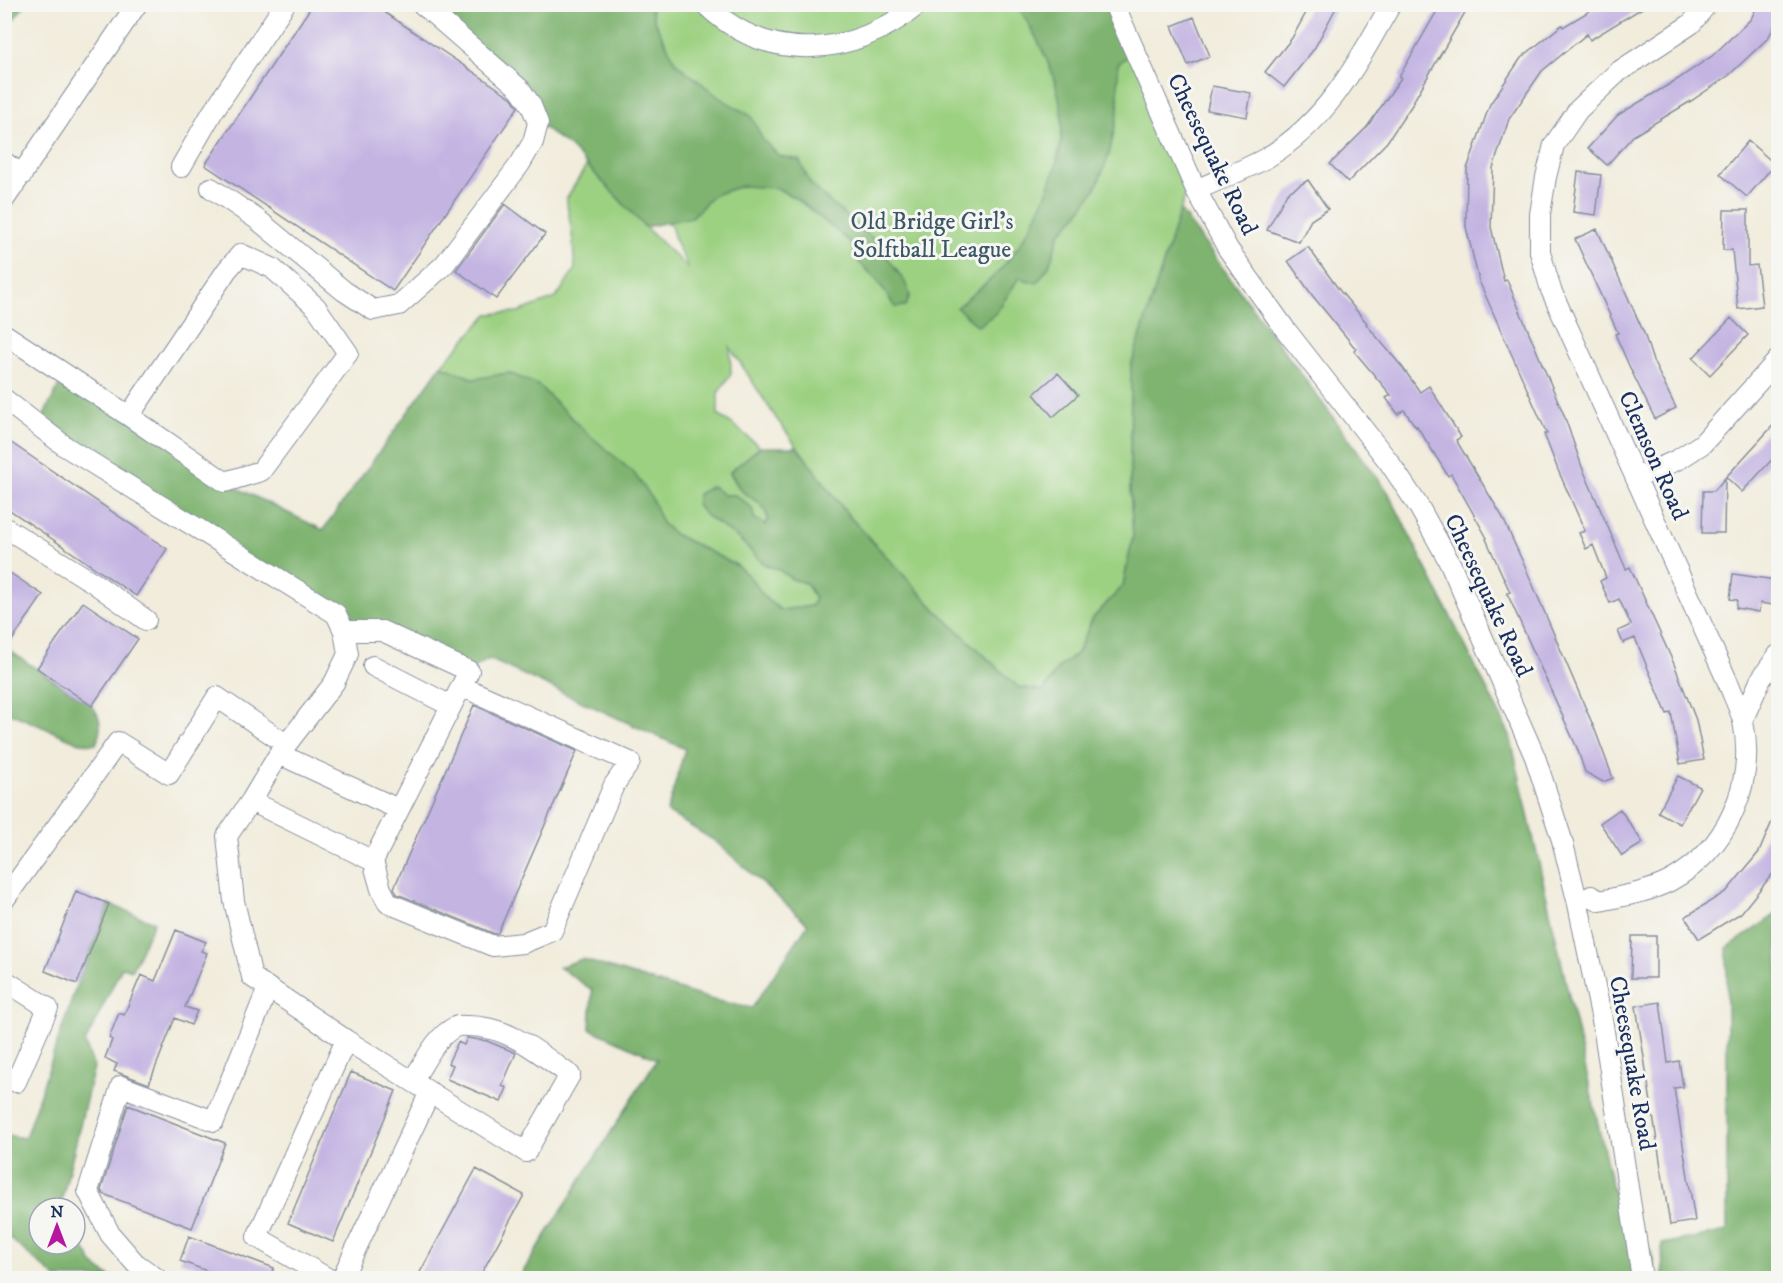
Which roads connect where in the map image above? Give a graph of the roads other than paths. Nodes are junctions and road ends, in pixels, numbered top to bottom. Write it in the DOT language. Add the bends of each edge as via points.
graph roads {
  1 [pos="137,4"];
  2 [pos="285,4"];
  3 [pos="422,4"];
  4 [pos="705,4"];
  5 [pos="919,4"];
  6 [pos="1114,4"];
  7 [pos="1391,4"];
  8 [pos="1707,4"];
  9 [pos="4,162"];
  10 [pos="181,167"];
  11 [pos="22,175"];
  12 [pos="211,188"];
  13 [pos="1196,190"];
  14 [pos="4,200"];
  15 [pos="4,334"];
  16 [pos="1779,360"];
  17 [pos="4,399"];
  18 [pos="129,416"];
  19 [pos="1637,478"];
  20 [pos="4,527"];
  21 [pos="146,620"];
  22 [pos="344,631"];
  23 [pos="1779,655"];
  24 [pos="373,666"];
  25 [pos="461,686"];
  26 [pos="451,706"];
  27 [pos="1743,719"];
  28 [pos="283,749"];
  29 [pos="251,801"];
  30 [pos="398,810"];
  31 [pos="373,861"];
  32 [pos="1591,896"];
  33 [pos="4,900"];
  34 [pos="4,980"];
  35 [pos="268,988"];
  36 [pos="346,1040"];
  37 [pos="412,1081"];
  38 [pos="16,1082"];
  39 [pos="430,1092"];
  40 [pos="156,1278"];
  41 [pos="327,1278"];
  42 [pos="342,1278"];
  43 [pos="1641,1278"];
  1 -- 11 [label="street"];
  2 -- 10 [label="street"];
  3 -- 12 [label="street" via="520,89 538,123 533,142 520,164 444,265 399,305 373,310"];
  4 -- 5 [label="street" via="753,37 796,48 849,42 880,30"];
  6 -- 13 [label="street, Cheesequake Road"];
  7 -- 13 [label="street" via="1348,79 1318,117 1268,156"];
  8 -- 19 [label="street, Clemson Road" via="1691,24 1618,72 1578,110 1554,145 1540,214 1540,252 1551,290"];
  9 -- 11 [label="street"];
  11 -- 14 [label="street"];
  13 -- 43 [label="street, Cheesequake Road" via="1228,249 1285,329 1374,441 1419,507 1450,563 1535,757 1562,840 1598,1003"];
  15 -- 18 [label="street"];
  16 -- 19 [label="street" via="1702,444"];
  17 -- 22 [label="street" via="66,447 336,614"];
  18 -- 18 [label="street" via="225,482 261,471 348,353 316,307 272,268 241,254"];
  19 -- 27 [label="street, Clemson Road"];
  20 -- 21 [label="street"];
  22 -- 25 [label="street" via="382,631 469,671"];
  22 -- 28 [label="street" via="348,654 334,682"];
  23 -- 27 [label="street" via="1761,679"];
  24 -- 26 [label="street"];
  25 -- 26 [label="street"];
  25 -- 31 [label="street" via="630,762 614,785 552,932 523,944 493,946 388,903"];
  26 -- 30 [label="street"];
  27 -- 32 [label="street, Clemson Road" via="1743,783 1729,822 1711,848 1694,865 1659,886 1600,901"];
  28 -- 29 [label="street"];
  28 -- 30 [label="street"];
  28 -- 33 [label="street" via="217,697 169,774 118,742"];
  29 -- 31 [label="street"];
  29 -- 35 [label="street" via="226,836 234,901 252,977"];
  30 -- 31 [label="street"];
  34 -- 38 [label="street" via="48,1008"];
  35 -- 36 [label="street"];
  35 -- 40 [label="street" via="214,1121 121,1086 88,1191 110,1234 135,1263"];
  36 -- 37 [label="street"];
  36 -- 41 [label="street" via="257,1237"];
  37 -- 39 [label="street"];
  37 -- 39 [label="street" via="442,1036 456,1026 502,1032 524,1042 570,1075 526,1152"];
  39 -- 42 [label="street"];
}
